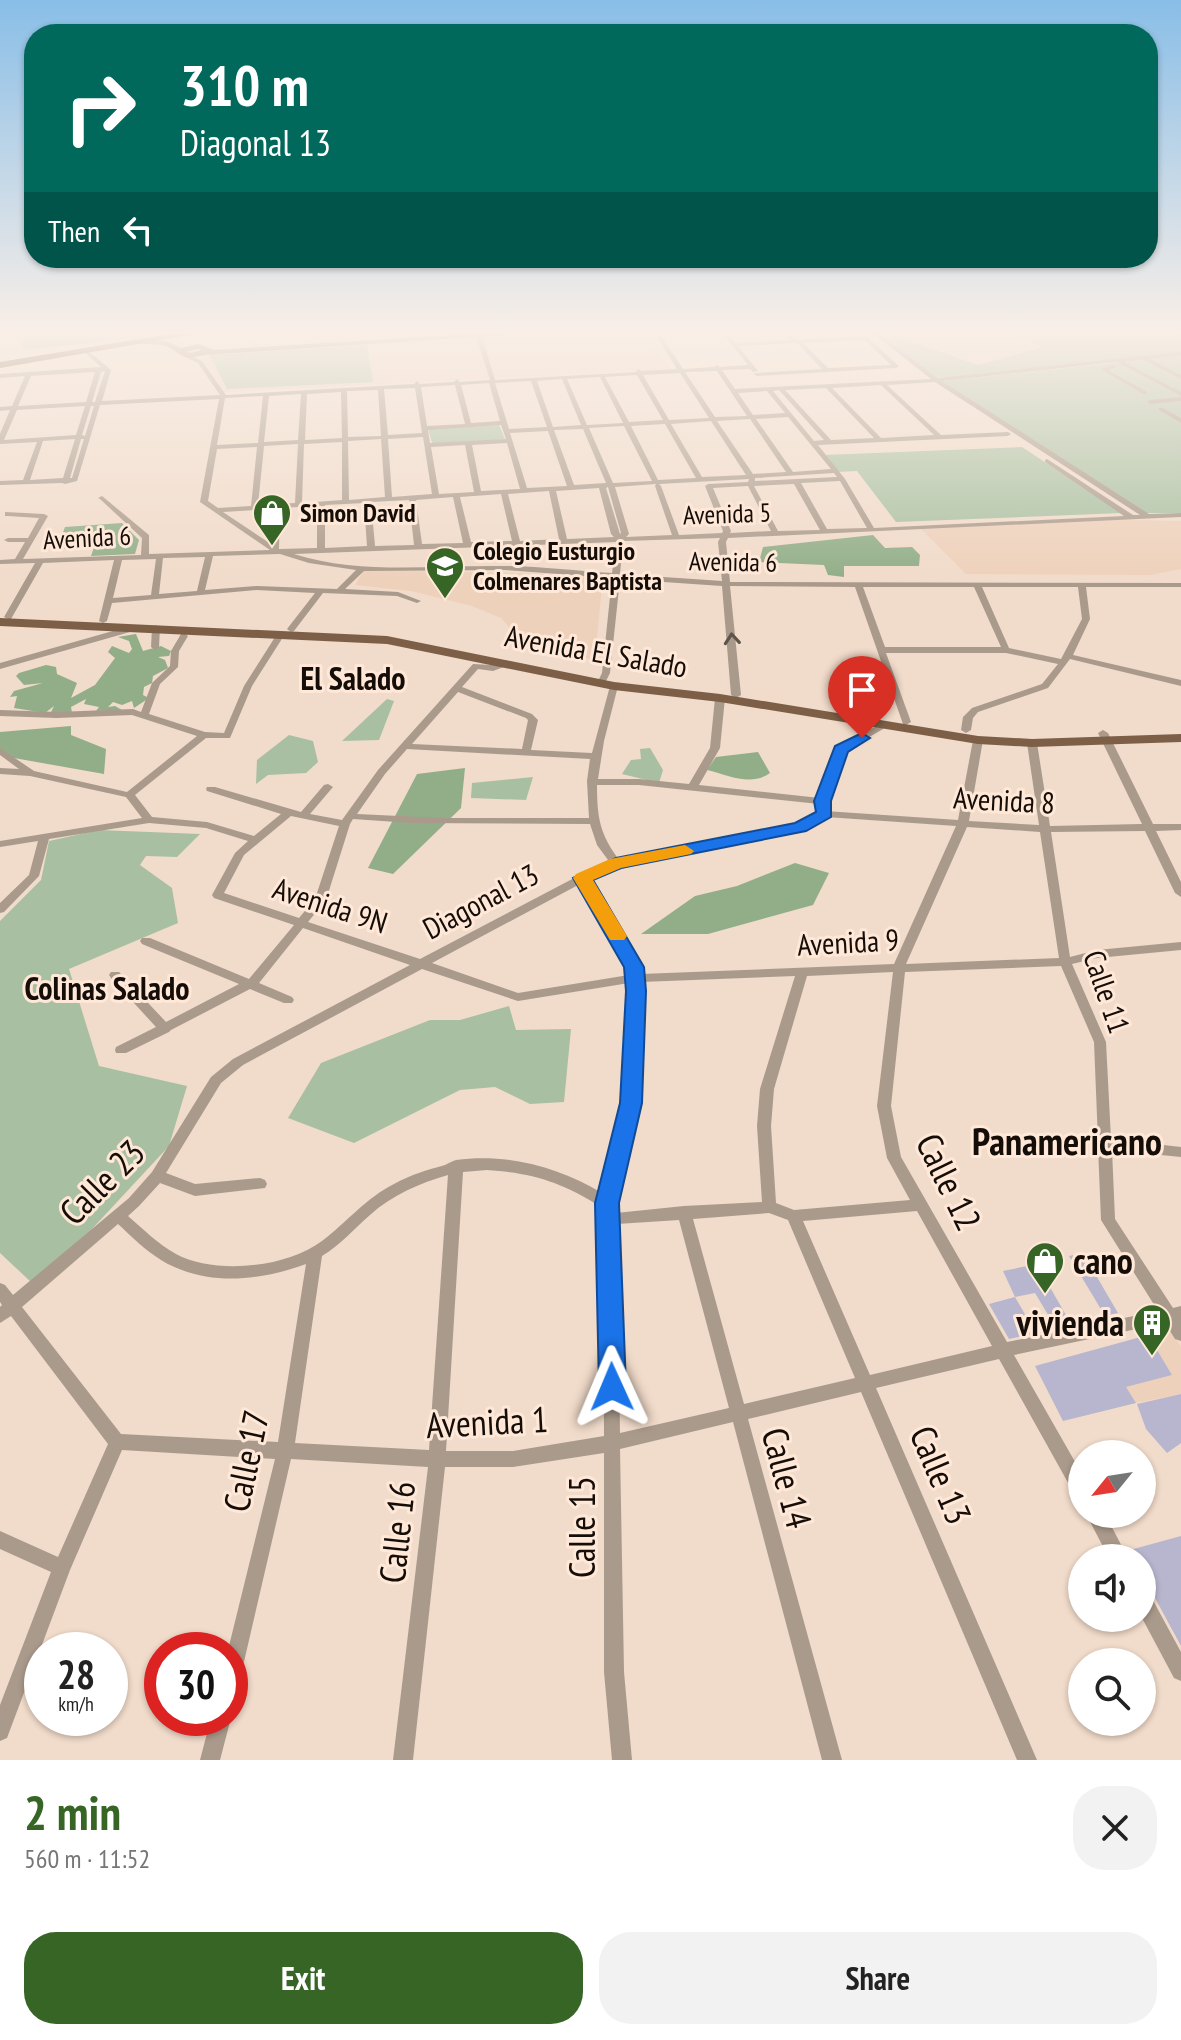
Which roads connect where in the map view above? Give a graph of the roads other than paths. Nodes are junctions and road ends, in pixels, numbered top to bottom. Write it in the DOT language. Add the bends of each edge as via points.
graph roads {
  1 [pos="11,416"];
  2 [pos="85,416"];
  3 [pos="95,416"];
  4 [pos="219,416"];
  5 [pos="264,416"];
  6 [pos="303,416"];
  7 [pos="345,416"];
  8 [pos="383,416"];
  9 [pos="423,416"];
  10 [pos="466,416"];
  11 [pos="503,416"];
  12 [pos="546,416"];
  13 [pos="580,416"];
  14 [pos="623,416"];
  15 [pos="664,416"];
  16 [pos="707,416"];
  17 [pos="769,416"];
  18 [pos="791,416"];
  19 [pos="806,416"];
  20 [pos="856,416"];
  21 [pos="915,416"];
  22 [pos="980,416"];
  23 [pos="993,416"];
  24 [pos="753,417"];
  25 [pos="709,420"];
  26 [pos="667,422"];
  27 [pos="627,424"];
  28 [pos="468,425"];
  29 [pos="506,427"];
  30 [pos="585,427"];
  31 [pos="551,429"];
  32 [pos="425,431"];
  33 [pos="1008,434"];
  34 [pos="90,436"];
  35 [pos="80,437"];
  36 [pos="939,437"];
  37 [pos="384,438"];
  38 [pos="41,439"];
  39 [pos="345,440"];
  40 [pos="879,440"];
  41 [pos="510,441"];
  42 [pos="0,442"];
  43 [pos="302,442"];
  44 [pos="829,442"];
  45 [pos="468,443"];
  46 [pos="812,443"];
  47 [pos="261,445"];
  48 [pos="428,445"];
  49 [pos="214,447"];
  50 [pos="835,471"];
  51 [pos="741,476"];
  52 [pos="793,478"];
  53 [pos="700,479"];
  54 [pos="842,479"];
  55 [pos="750,480"];
  56 [pos="65,482"];
  57 [pos="0,483"];
  58 [pos="25,483"];
  59 [pos="657,484"];
  60 [pos="607,486"];
  61 [pos="709,486"];
  62 [pos="571,488"];
  63 [pos="552,489"];
  64 [pos="524,491"];
  65 [pos="504,492"];
  66 [pos="478,494"];
  67 [pos="456,495"];
  68 [pos="436,497"];
  69 [pos="102,498"];
  70 [pos="412,498"];
  71 [pos="389,500"];
  72 [pos="367,501"];
  73 [pos="346,502"];
  74 [pos="321,504"];
  75 [pos="298,505"];
  76 [pos="276,507"];
  77 [pos="254,508"];
  78 [pos="214,511"];
  79 [pos="8,514"];
  80 [pos="1181,515"];
  81 [pos="1148,516"];
  82 [pos="1131,517"];
  83 [pos="872,530"];
  84 [pos="824,531"];
  85 [pos="775,533"];
  86 [pos="723,534"];
  87 [pos="676,536"];
  88 [pos="620,538"];
  89 [pos="8,540"];
  90 [pos="30,540"];
  91 [pos="563,540"];
  92 [pos="516,541"];
  93 [pos="467,543"];
  94 [pos="418,545"];
  95 [pos="371,546"];
  96 [pos="321,548"];
  97 [pos="275,550"];
  98 [pos="210,553"];
  99 [pos="145,555"];
  100 [pos="160,555"];
  101 [pos="119,557"];
  102 [pos="18,561"];
  103 [pos="0,562"];
  104 [pos="39,564"];
  105 [pos="0,569"];
  106 [pos="362,569"];
  107 [pos="618,576"];
  108 [pos="858,583"];
  109 [pos="727,584"];
  110 [pos="977,584"];
  111 [pos="1082,586"];
  112 [pos="1179,587"];
  113 [pos="321,590"];
  114 [pos="339,591"];
  115 [pos="201,592"];
  116 [pos="155,596"];
  117 [pos="107,601"];
  118 [pos="417,601"];
  119 [pos="3,619"];
  120 [pos="103,621"];
  121 [pos="135,628"];
  122 [pos="156,628"];
  123 [pos="286,632"];
  124 [pos="184,636"];
  125 [pos="155,647"];
  126 [pos="883,650"];
  127 [pos="1006,650"];
  128 [pos="1065,659"];
  129 [pos="506,663"];
  130 [pos="0,666"];
  131 [pos="607,680"];
  132 [pos="1181,683"];
  133 [pos="456,688"];
  134 [pos="736,695"];
  135 [pos="720,698"];
  136 [pos="0,713"];
  137 [pos="145,713"];
  138 [pos="906,722"];
  139 [pos="883,726"];
  140 [pos="966,730"];
  141 [pos="1181,730"];
  142 [pos="204,735"];
  143 [pos="1105,737"];
  144 [pos="1181,738"];
  145 [pos="978,740"];
  146 [pos="1032,743"];
  147 [pos="403,746"];
  148 [pos="0,751"];
  149 [pos="526,752"];
  150 [pos="594,756"];
  151 [pos="0,771"];
  152 [pos="31,773"];
  153 [pos="594,782"];
  154 [pos="328,787"];
  155 [pos="692,788"];
  156 [pos="211,789"];
  157 [pos="129,795"];
  158 [pos="824,807"];
  159 [pos="289,813"];
  160 [pos="304,815"];
  161 [pos="149,820"];
  162 [pos="348,820"];
  163 [pos="595,821"];
  164 [pos="963,823"];
  165 [pos="1181,827"];
  166 [pos="1152,828"];
  167 [pos="1045,829"];
  168 [pos="44,837"];
  169 [pos="253,839"];
  170 [pos="0,844"];
  171 [pos="616,863"];
  172 [pos="582,878"];
  173 [pos="1181,893"];
  174 [pos="0,909"];
  175 [pos="302,925"];
  176 [pos="146,941"];
  177 [pos="1181,946"];
  178 [pos="1065,962"];
  179 [pos="421,964"];
  180 [pos="900,965"];
  181 [pos="802,972"];
  182 [pos="115,975"];
  183 [pos="635,978"];
  184 [pos="253,982"];
  185 [pos="518,997"];
  186 [pos="288,1000"];
  187 [pos="165,1029"];
  188 [pos="121,1050"];
  189 [pos="224,1071"];
  190 [pos="1103,1144"];
  191 [pos="1181,1152"];
  192 [pos="456,1166"];
  193 [pos="157,1176"];
  194 [pos="260,1184"];
  195 [pos="919,1205"];
  196 [pos="769,1207"];
  197 [pos="609,1211"];
  198 [pos="684,1212"];
  199 [pos="118,1216"];
  200 [pos="794,1216"];
  201 [pos="315,1253"];
  202 [pos="0,1290"];
  203 [pos="14,1305"];
  204 [pos="1175,1315"];
  205 [pos="0,1316"];
  206 [pos="1181,1334"];
  207 [pos="1005,1350"];
  208 [pos="868,1384"];
  209 [pos="736,1412"];
  210 [pos="117,1442"];
  211 [pos="613,1443"];
  212 [pos="285,1451"];
  213 [pos="437,1459"];
  214 [pos="1068,1465"];
  215 [pos="0,1540"];
  216 [pos="62,1568"];
  217 [pos="1156,1625"];
  218 [pos="241,1632"];
  219 [pos="1181,1671"];
  220 [pos="0,1731"];
  221 [pos="216,1736"];
  222 [pos="210,1760"];
  223 [pos="403,1760"];
  224 [pos="622,1760"];
  225 [pos="832,1760"];
  226 [pos="1027,1760"];
  1 -- 42 [label="street"];
  2 -- 35 [label="street"];
  3 -- 34 [label="street"];
  4 -- 49 [label="street"];
  5 -- 47 [label="street"];
  6 -- 43 [label="street"];
  7 -- 39 [label="street"];
  8 -- 37 [label="street"];
  9 -- 32 [label="street"];
  10 -- 28 [label="street"];
  11 -- 29 [label="street"];
  12 -- 31 [label="street"];
  13 -- 30 [label="street"];
  14 -- 27 [label="street"];
  15 -- 26 [label="street"];
  16 -- 25 [label="street"];
  17 -- 24 [label="street"];
  18 -- 46 [label="street"];
  19 -- 44 [label="street"];
  20 -- 40 [label="street"];
  21 -- 36 [label="street"];
  22 -- 33 [label="street"];
  23 -- 81 [label="street"];
  24 -- 25 [label="street"];
  24 -- 52 [label="street"];
  25 -- 26 [label="street"];
  25 -- 51 [label="street"];
  25 -- 55 [label="street"];
  26 -- 27 [label="street"];
  26 -- 53 [label="street"];
  27 -- 30 [label="street"];
  27 -- 59 [label="street"];
  28 -- 29 [label="street"];
  28 -- 32 [label="street"];
  29 -- 31 [label="street"];
  29 -- 41 [label="street"];
  30 -- 31 [label="street"];
  30 -- 60 [label="street"];
  31 -- 62 [label="street"];
  32 -- 37 [label="street"];
  32 -- 48 [label="street"];
  33 -- 36 [label="street"];
  33 -- 82 [label="street"];
  34 -- 35 [label="street"];
  34 -- 56 [label="street" via="75,480"];
  35 -- 38 [label="street"];
  35 -- 56 [label="street"];
  36 -- 40 [label="street"];
  37 -- 39 [label="street"];
  37 -- 71 [label="street"];
  38 -- 42 [label="street"];
  38 -- 58 [label="street"];
  39 -- 43 [label="street"];
  39 -- 73 [label="street"];
  40 -- 44 [label="street"];
  41 -- 45 [label="street"];
  41 -- 64 [label="street"];
  43 -- 47 [label="street"];
  43 -- 75 [label="street"];
  44 -- 46 [label="street"];
  45 -- 48 [label="street"];
  45 -- 66 [label="street"];
  46 -- 50 [label="street"];
  47 -- 49 [label="street"];
  47 -- 77 [label="street"];
  48 -- 68 [label="street"];
  49 -- 78 [label="street" via="204,502"];
  50 -- 52 [label="street"];
  50 -- 54 [label="street"];
  51 -- 53 [label="street"];
  51 -- 55 [label="street"];
  52 -- 54 [label="street"];
  52 -- 55 [label="street"];
  52 -- 84 [label="street"];
  53 -- 59 [label="street"];
  54 -- 83 [label="street"];
  55 -- 61 [label="street"];
  55 -- 85 [label="street"];
  56 -- 58 [label="street"];
  57 -- 58 [label="street"];
  59 -- 60 [label="street"];
  59 -- 61 [label="street"];
  59 -- 87 [label="street"];
  60 -- 62 [label="street"];
  60 -- 88 [label="street"];
  61 -- 86 [label="street" via="727,531"];
  62 -- 63 [label="street"];
  63 -- 64 [label="street"];
  63 -- 91 [label="street"];
  64 -- 65 [label="street"];
  65 -- 66 [label="street"];
  65 -- 92 [label="street"];
  66 -- 67 [label="street"];
  67 -- 68 [label="street"];
  67 -- 93 [label="street"];
  68 -- 70 [label="street"];
  69 -- 99 [label="street" via="146,537"];
  70 -- 71 [label="street"];
  70 -- 94 [label="street"];
  71 -- 72 [label="street"];
  72 -- 73 [label="street"];
  72 -- 95 [label="street"];
  73 -- 74 [label="street"];
  74 -- 75 [label="street"];
  74 -- 96 [label="street"];
  75 -- 76 [label="street"];
  76 -- 77 [label="street"];
  76 -- 97 [label="street"];
  77 -- 78 [label="street"];
  78 -- 97 [label="street"];
  79 -- 90 [label="street" via="44,516"];
  80 -- 81 [label="street, Avenida 5"];
  81 -- 82 [label="street, Avenida 5"];
  82 -- 83 [label="street, Avenida 5"];
  83 -- 84 [label="street, Avenida 5"];
  84 -- 85 [label="street, Avenida 5"];
  85 -- 86 [label="street, Avenida 5"];
  86 -- 87 [label="street, Avenida 5"];
  86 -- 109 [label="street"];
  87 -- 88 [label="street, Avenida 5"];
  88 -- 91 [label="street, Avenida 5"];
  88 -- 107 [label="street"];
  89 -- 90 [label="street"];
  90 -- 102 [label="street"];
  91 -- 92 [label="street, Avenida 5"];
  92 -- 93 [label="street, Avenida 5"];
  93 -- 94 [label="street, Avenida 5"];
  94 -- 95 [label="street, Avenida 5"];
  95 -- 96 [label="street, Avenida 5"];
  96 -- 97 [label="street, Avenida 5"];
  97 -- 98 [label="street, Avenida 6"];
  97 -- 106 [label="street, Avenida 6"];
  98 -- 100 [label="street, Avenida 6"];
  98 -- 115 [label="street"];
  99 -- 100 [label="street, Avenida 6"];
  99 -- 101 [label="street, Avenida 6"];
  100 -- 116 [label="street"];
  101 -- 104 [label="street, Avenida 6"];
  101 -- 117 [label="street"];
  102 -- 103 [label="street, Avenida 6"];
  102 -- 104 [label="street, Avenida 6"];
  104 -- 105 [label="street"];
  104 -- 119 [label="street"];
  106 -- 107 [label="street, Avenida 6" via="505,568"];
  106 -- 114 [label="street"];
  107 -- 109 [label="street, Avenida 6"];
  107 -- 131 [label="street"];
  108 -- 109 [label="street, Avenida 6"];
  108 -- 110 [label="street, Avenida 6"];
  108 -- 126 [label="street"];
  134 -- 109 [label="street, one-way"];
  110 -- 111 [label="street, Avenida 6"];
  110 -- 127 [label="street"];
  111 -- 112 [label="street, Avenida 6"];
  111 -- 128 [label="street" via="1086,619"];
  113 -- 114 [label="street"];
  113 -- 115 [label="street"];
  113 -- 123 [label="street"];
  114 -- 118 [label="street" via="398,594"];
  115 -- 116 [label="street"];
  116 -- 117 [label="street"];
  117 -- 120 [label="street"];
  119 -- 120 [label="main road, Avenida El Salado"];
  119 -- 121 [label="main road, Avenida El Salado"];
  120 -- 123 [label="main road, Avenida El Salado"];
  121 -- 122 [label="main road, Avenida El Salado"];
  121 -- 130 [label="street"];
  122 -- 123 [label="main road, Avenida El Salado"];
  122 -- 125 [label="street"];
  123 -- 129 [label="main road, Avenida El Salado" via="387,640"];
  123 -- 131 [label="main road, Avenida El Salado" via="412,638"];
  123 -- 142 [label="street" via="248,686 227,736"];
  124 -- 137 [label="street" via="174,667 156,683"];
  126 -- 127 [label="street"];
  126 -- 138 [label="street"];
  127 -- 128 [label="street"];
  128 -- 132 [label="street"];
  128 -- 140 [label="street" via="1045,686 975,710"];
  129 -- 131 [label="main road, Avenida El Salado"];
  129 -- 133 [label="street" via="476,666"];
  131 -- 134 [label="main road, Avenida El Salado"];
  131 -- 135 [label="main road, Avenida El Salado"];
  131 -- 150 [label="street"];
  133 -- 147 [label="street"];
  133 -- 149 [label="street" via="529,716 533,720"];
  134 -- 138 [label="main road, Avenida El Salado"];
  135 -- 139 [label="main road, Avenida El Salado"];
  135 -- 155 [label="street" via="715,748"];
  136 -- 137 [label="street"];
  137 -- 142 [label="street"];
  138 -- 140 [label="main road, Avenida El Salado"];
  139 -- 145 [label="main road, Avenida El Salado"];
  139 -- 158 [label="street" via="840,750"];
  140 -- 143 [label="main road, Avenida El Salado"];
  141 -- 143 [label="main road, Avenida El Salado"];
  142 -- 157 [label="street"];
  143 -- 144 [label="main road, Avenida El Salado"];
  143 -- 146 [label="main road, Avenida El Salado"];
  143 -- 166 [label="street"];
  145 -- 146 [label="main road, Avenida El Salado"];
  145 -- 164 [label="street, Calle 12"];
  146 -- 167 [label="street, Calle 11"];
  147 -- 149 [label="street"];
  147 -- 162 [label="street"];
  148 -- 152 [label="street"];
  149 -- 150 [label="street"];
  150 -- 153 [label="street"];
  151 -- 152 [label="street"];
  152 -- 157 [label="street"];
  153 -- 155 [label="street, Avenida 8"];
  153 -- 163 [label="street"];
  154 -- 160 [label="street"];
  155 -- 158 [label="street, Avenida 8"];
  156 -- 159 [label="street"];
  157 -- 161 [label="street"];
  158 -- 164 [label="street, Avenida 8"];
  158 -- 171 [label="street, Diagonal 13" via="800,827"];
  159 -- 160 [label="street"];
  159 -- 169 [label="street"];
  160 -- 162 [label="street"];
  161 -- 168 [label="street"];
  161 -- 169 [label="street" via="207,825"];
  162 -- 163 [label="street"];
  162 -- 175 [label="street" via="320,900"];
  163 -- 171 [label="street" via="599,839"];
  164 -- 167 [label="street, Avenida 8"];
  164 -- 180 [label="street, Calle 12"];
  165 -- 166 [label="street, Avenida 8"];
  166 -- 167 [label="street, Avenida 8"];
  166 -- 173 [label="street"];
  167 -- 178 [label="street, Calle 11"];
  168 -- 170 [label="street"];
  168 -- 174 [label="street" via="34,876"];
  169 -- 175 [label="street, Avenida 9N" via="218,895"];
  171 -- 172 [label="street, Diagonal 13"];
  172 -- 179 [label="street, Diagonal 13"];
  172 -- 183 [label="street, Calle 15" via="634,967"];
  175 -- 179 [label="street, Avenida 9N"];
  175 -- 184 [label="street"];
  176 -- 184 [label="street"];
  177 -- 178 [label="street, Avenida 9"];
  178 -- 180 [label="street, Avenida 9"];
  178 -- 190 [label="street, Calle 11" via="1100,1042"];
  179 -- 185 [label="street, Avenida 9N"];
  179 -- 189 [label="street, Diagonal 13"];
  180 -- 181 [label="street, Avenida 9"];
  180 -- 195 [label="street, Calle 12" via="884,1106 894,1158"];
  181 -- 183 [label="street, Avenida 9"];
  181 -- 196 [label="street" via="767,1089"];
  182 -- 187 [label="street"];
  183 -- 185 [label="street, Avenida 9"];
  183 -- 197 [label="street, Calle 15" via="631,1103"];
  184 -- 186 [label="street"];
  184 -- 187 [label="street"];
  187 -- 188 [label="street"];
  189 -- 193 [label="street, Calle 23"];
  190 -- 191 [label="street"];
  190 -- 204 [label="street, Calle 11" via="1108,1220"];
  192 -- 197 [label="street" via="483,1162 521,1168 586,1187"];
  192 -- 201 [label="street" via="398,1187"];
  192 -- 213 [label="street, Calle 16"];
  193 -- 194 [label="street" via="195,1190"];
  193 -- 199 [label="street, Calle 23"];
  195 -- 200 [label="street"];
  195 -- 207 [label="street, Calle 12"];
  196 -- 198 [label="street"];
  196 -- 200 [label="street"];
  197 -- 198 [label="street"];
  197 -- 211 [label="street, Calle 15"];
  198 -- 209 [label="street, Calle 14"];
  199 -- 201 [label="street" via="172,1259 212,1271 248,1271"];
  199 -- 203 [label="street, Calle 23"];
  200 -- 208 [label="street, Calle 13"];
  201 -- 212 [label="street, Calle 17"];
  202 -- 203 [label="street"];
  203 -- 205 [label="street, Calle 23"];
  203 -- 210 [label="street"];
  204 -- 206 [label="street, Calle 11"];
  204 -- 207 [label="street, Avenida 1"];
  207 -- 208 [label="street, Avenida 1"];
  207 -- 214 [label="street, Calle 12"];
  208 -- 209 [label="street, Avenida 1"];
  208 -- 226 [label="street, Calle 13"];
  209 -- 211 [label="street, Avenida 1"];
  209 -- 225 [label="street, Calle 14"];
  210 -- 212 [label="street, Avenida 1"];
  210 -- 216 [label="street"];
  211 -- 213 [label="street, Avenida 1" via="513,1459"];
  211 -- 224 [label="street, Calle 15" via="614,1672"];
  212 -- 213 [label="street, Avenida 1"];
  212 -- 218 [label="street, Calle 17"];
  213 -- 223 [label="street, Calle 16"];
  215 -- 216 [label="street"];
  216 -- 220 [label="street"];
  217 -- 219 [label="street"];
  221 -- 222 [label="street"];
}
